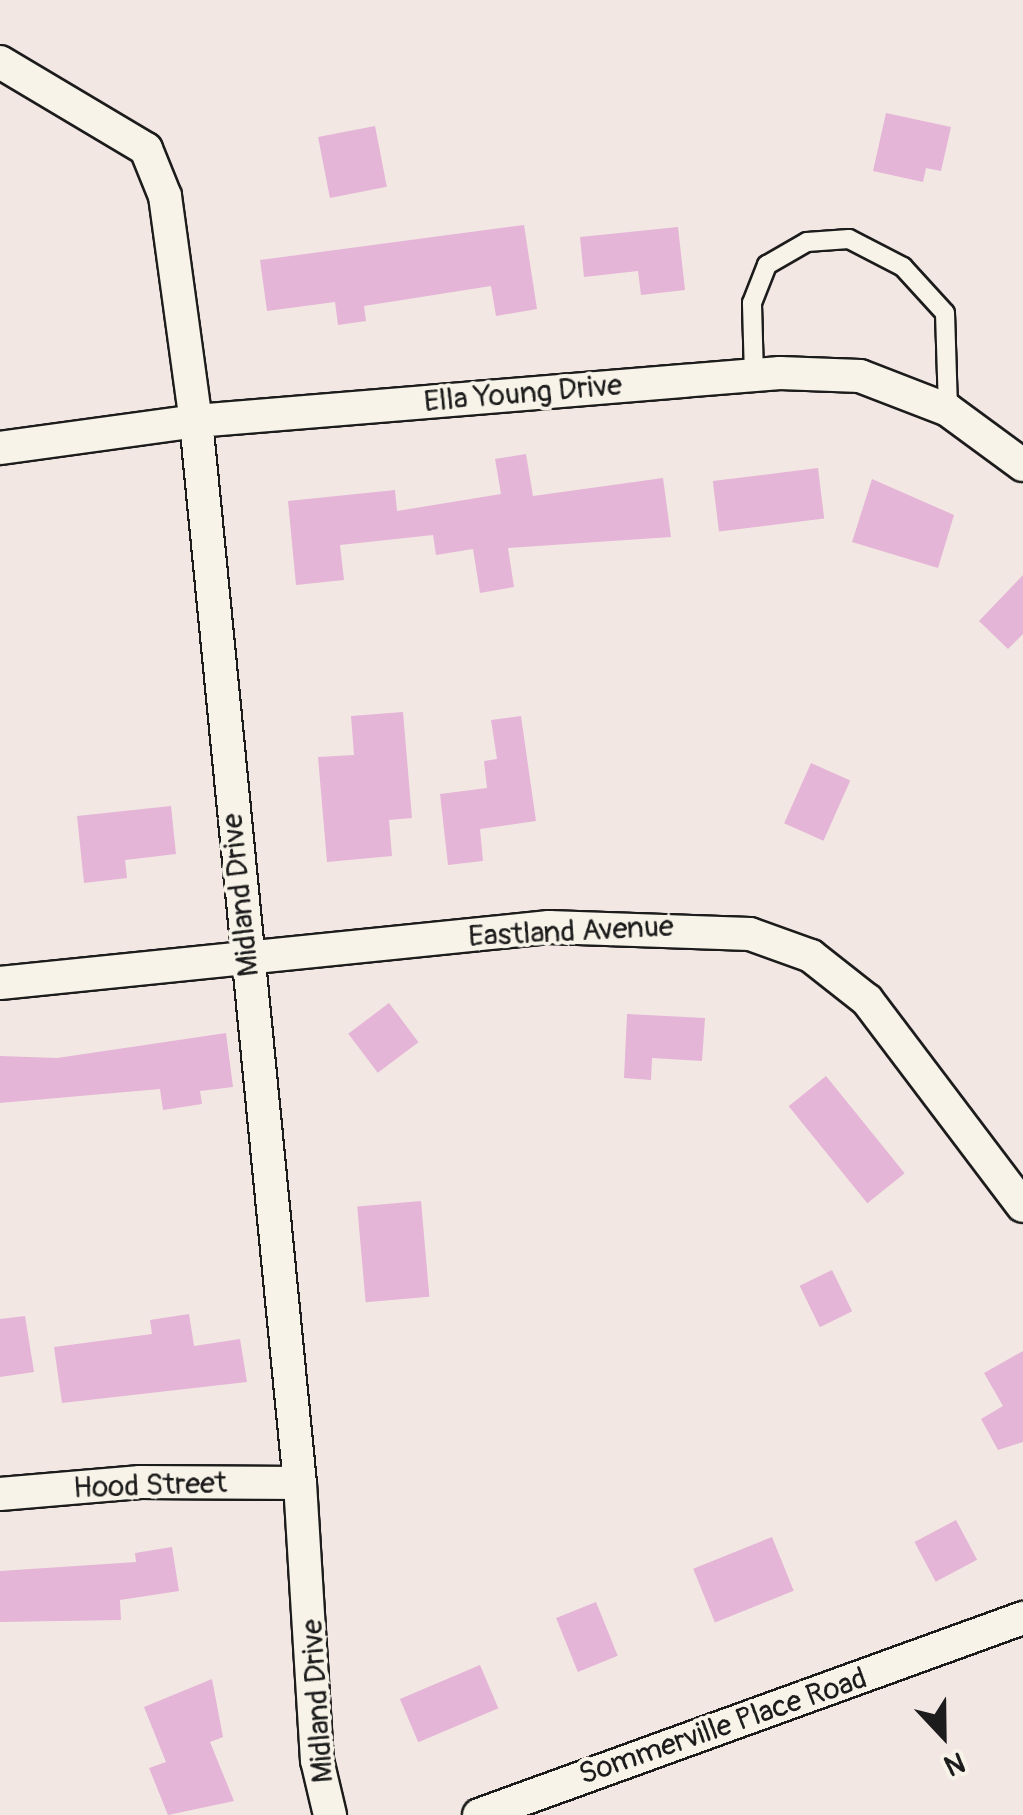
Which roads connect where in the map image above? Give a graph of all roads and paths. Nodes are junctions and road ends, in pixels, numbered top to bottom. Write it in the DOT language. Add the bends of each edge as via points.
graph roads {
  1 [pos="0,62"];
  2 [pos="754,376"];
  3 [pos="948,410"];
  4 [pos="196,421"];
  5 [pos="0,448"];
  6 [pos="1023,466"];
  7 [pos="248,958"];
  8 [pos="0,983"];
  9 [pos="1023,1206"];
  10 [pos="300,1484"];
  11 [pos="0,1494"];
  12 [pos="1023,1618"];
  13 [pos="330,1815"];
  14 [pos="479,1815"];
  1 -- 4 [label="street, Midland Drive" via="106,122 156,165"];
  2 -- 3 [label="street, Ella Young Drive" via="860,376"];
  2 -- 3 [label="lane" via="752,303 767,265 807,242 848,239 903,267 945,313"];
  2 -- 4 [label="street, Ella Young Drive"];
  3 -- 6 [label="street, Ella Young Drive"];
  4 -- 5 [label="street, Ella Young Drive"];
  4 -- 7 [label="street, Midland Drive"];
  7 -- 8 [label="street, Eastland Avenue"];
  7 -- 9 [label="street, Eastland Avenue" via="549,927 750,934 810,956 868,1000"];
  7 -- 10 [label="street, Midland Drive"];
  10 -- 11 [label="street, Hood Street" via="140,1482"];
  10 -- 13 [label="street, Midland Drive" via="317,1760"];
  12 -- 14 [label="street, Sommerville Place Road"];
}
